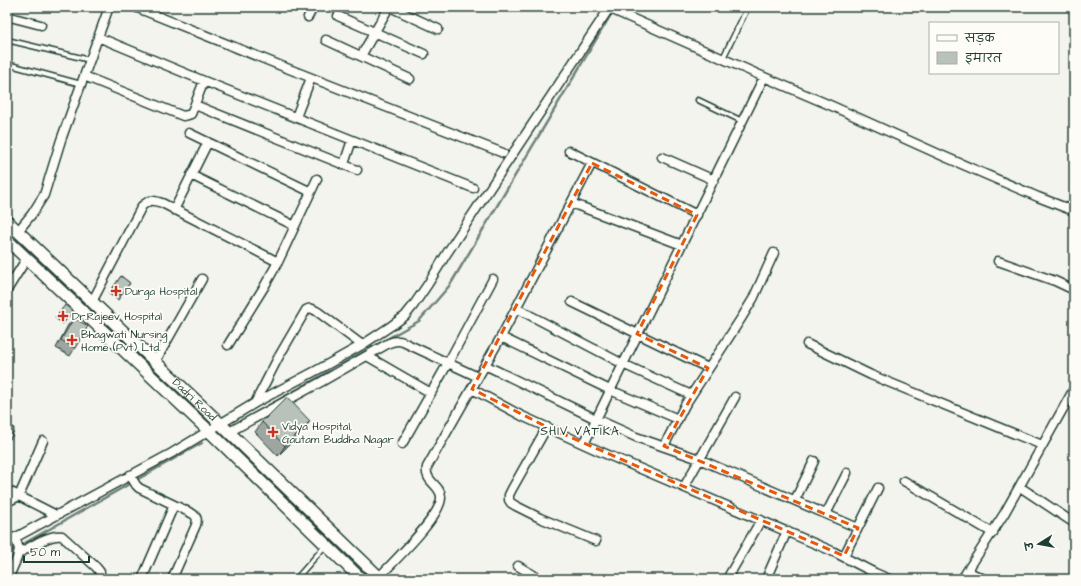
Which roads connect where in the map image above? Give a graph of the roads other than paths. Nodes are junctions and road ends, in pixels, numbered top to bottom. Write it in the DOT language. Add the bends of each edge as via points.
graph roads {
  1 [pos="109,7"];
  2 [pos="135,7"];
  3 [pos="313,7"];
  4 [pos="389,7"];
  5 [pos="748,7"];
  6 [pos="610,9"];
  7 [pos="7,15"];
  8 [pos="338,16"];
  9 [pos="308,17"];
  10 [pos="41,26"];
  11 [pos="438,29"];
  12 [pos="375,32"];
  13 [pos="98,37"];
  14 [pos="7,40"];
  15 [pos="326,40"];
  16 [pos="424,54"];
  17 [pos="361,56"];
  18 [pos="723,59"];
  19 [pos="90,60"];
  20 [pos="7,64"];
  21 [pos="764,77"];
  22 [pos="311,78"];
  23 [pos="410,79"];
  24 [pos="83,80"];
  25 [pos="204,81"];
  26 [pos="698,100"];
  27 [pos="195,105"];
  28 [pos="296,117"];
  29 [pos="743,121"];
  30 [pos="189,133"];
  31 [pos="352,140"];
  32 [pos="208,142"];
  33 [pos="569,151"];
  34 [pos="503,153"];
  35 [pos="662,157"];
  36 [pos="592,163"];
  37 [pos="344,164"];
  38 [pos="357,170"];
  39 [pos="191,175"];
  40 [pos="317,179"];
  41 [pos="714,180"];
  42 [pos="473,188"];
  43 [pos="311,192"];
  44 [pos="571,203"];
  45 [pos="174,210"];
  46 [pos="1074,211"];
  47 [pos="697,215"];
  48 [pos="7,221"];
  49 [pos="295,226"];
  50 [pos="18,231"];
  51 [pos="7,240"];
  52 [pos="682,245"];
  53 [pos="774,253"];
  54 [pos="27,258"];
  55 [pos="998,261"];
  56 [pos="278,262"];
  57 [pos="202,279"];
  58 [pos="493,279"];
  59 [pos="7,290"];
  60 [pos="1074,290"];
  61 [pos="92,302"];
  62 [pos="572,302"];
  63 [pos="516,308"];
  64 [pos="637,334"];
  65 [pos="501,337"];
  66 [pos="806,344"];
  67 [pos="228,345"];
  68 [pos="362,345"];
  69 [pos="367,356"];
  70 [pos="155,362"];
  71 [pos="448,363"];
  72 [pos="622,364"];
  73 [pos="485,365"];
  74 [pos="708,368"];
  75 [pos="478,377"];
  76 [pos="472,389"];
  77 [pos="1074,389"];
  78 [pos="610,390"];
  79 [pos="431,393"];
  80 [pos="691,395"];
  81 [pos="735,398"];
  82 [pos="255,403"];
  83 [pos="596,419"];
  84 [pos="678,419"];
  85 [pos="220,424"];
  86 [pos="547,427"];
  87 [pos="209,431"];
  88 [pos="229,432"];
  89 [pos="43,441"];
  90 [pos="402,444"];
  91 [pos="584,444"];
  92 [pos="1042,445"];
  93 [pos="664,446"];
  94 [pos="700,459"];
  95 [pos="814,461"];
  96 [pos="847,473"];
  97 [pos="133,479"];
  98 [pos="904,480"];
  99 [pos="684,487"];
  100 [pos="1020,487"];
  101 [pos="878,488"];
  102 [pos="7,490"];
  103 [pos="19,496"];
  104 [pos="794,500"];
  105 [pos="7,502"];
  106 [pos="174,505"];
  107 [pos="826,514"];
  108 [pos="56,515"];
  109 [pos="761,520"];
  110 [pos="1074,523"];
  111 [pos="858,528"];
  112 [pos="787,531"];
  113 [pos="993,533"];
  114 [pos="596,541"];
  115 [pos="7,542"];
  116 [pos="17,545"];
  117 [pos="326,545"];
  118 [pos="844,556"];
  119 [pos="518,566"];
  120 [pos="967,571"];
  121 [pos="355,577"];
  122 [pos="11,578"];
  123 [pos="380,578"];
  124 [pos="100,579"];
  125 [pos="142,579"];
  126 [pos="172,579"];
  127 [pos="296,579"];
  128 [pos="540,579"];
  129 [pos="727,579"];
  130 [pos="766,579"];
  131 [pos="889,579"];
  132 [pos="962,579"];
  133 [pos="984,579"];
  1 -- 13 [label="street"];
  2 -- 22 [label="street"];
  3 -- 9 [label="street"];
  4 -- 11 [label="street"];
  4 -- 12 [label="street"];
  5 -- 18 [label="lane"];
  6 -- 18 [label="street"];
  6 -- 68 [label="street" via="413,306 404,316"];
  7 -- 10 [label="street"];
  8 -- 12 [label="street"];
  12 -- 16 [label="street"];
  12 -- 17 [label="street"];
  13 -- 19 [label="street"];
  13 -- 25 [label="street"];
  14 -- 19 [label="lane"];
  15 -- 17 [label="street"];
  17 -- 23 [label="street"];
  18 -- 21 [label="street"];
  19 -- 24 [label="street"];
  20 -- 24 [label="lane"];
  21 -- 29 [label="street"];
  21 -- 46 [label="street"];
  22 -- 28 [label="street"];
  22 -- 34 [label="street"];
  24 -- 27 [label="street" via="183,116 191,114"];
  24 -- 50 [label="street" via="44,195"];
  25 -- 27 [label="street"];
  25 -- 28 [label="street"];
  26 -- 29 [label="lane"];
  27 -- 37 [label="street"];
  28 -- 31 [label="street"];
  29 -- 41 [label="street"];
  30 -- 32 [label="street"];
  31 -- 37 [label="street"];
  31 -- 42 [label="street"];
  32 -- 39 [label="street"];
  32 -- 43 [label="street"];
  33 -- 36 [label="street"];
  35 -- 41 [label="street"];
  36 -- 44 [label="street"];
  36 -- 47 [label="street"];
  37 -- 38 [label="street"];
  39 -- 45 [label="street"];
  39 -- 49 [label="street"];
  40 -- 43 [label="street"];
  41 -- 47 [label="street"];
  43 -- 49 [label="street"];
  44 -- 52 [label="street"];
  44 -- 63 [label="street"];
  45 -- 56 [label="street"];
  45 -- 61 [label="street" via="154,201 142,206"];
  47 -- 52 [label="street"];
  48 -- 50 [label="street, Dadri Road"];
  49 -- 56 [label="street"];
  50 -- 61 [label="street, Dadri Road"];
  51 -- 54 [label="street, Dadri Road"];
  52 -- 64 [label="street"];
  53 -- 74 [label="street" via="753,299"];
  54 -- 59 [label="street"];
  54 -- 87 [label="street, Dadri Road"];
  55 -- 60 [label="street"];
  56 -- 67 [label="street"];
  57 -- 70 [label="street"];
  58 -- 71 [label="street"];
  61 -- 70 [label="street, Dadri Road"];
  62 -- 64 [label="street"];
  63 -- 65 [label="street"];
  63 -- 72 [label="street"];
  64 -- 72 [label="street"];
  64 -- 74 [label="street"];
  65 -- 73 [label="street"];
  65 -- 78 [label="street"];
  66 -- 92 [label="street" via="871,375"];
  68 -- 82 [label="street"];
  68 -- 82 [label="street" via="312,308 306,310"];
  69 -- 71 [label="street" via="389,343 399,341"];
  69 -- 79 [label="street"];
  69 -- 88 [label="street"];
  70 -- 85 [label="street, Dadri Road"];
  71 -- 75 [label="street"];
  71 -- 79 [label="street"];
  72 -- 78 [label="street"];
  72 -- 80 [label="street"];
  73 -- 75 [label="street"];
  73 -- 83 [label="street"];
  74 -- 80 [label="street"];
  75 -- 76 [label="street"];
  76 -- 86 [label="street"];
  76 -- 123 [label="street" via="427,467 427,476 440,492 440,504 422,532"];
  77 -- 92 [label="street"];
  78 -- 83 [label="street"];
  78 -- 84 [label="street"];
  79 -- 90 [label="street"];
  80 -- 84 [label="street"];
  81 -- 94 [label="street"];
  82 -- 85 [label="street"];
  83 -- 91 [label="street"];
  83 -- 93 [label="street"];
  84 -- 93 [label="street"];
  85 -- 87 [label="street"];
  85 -- 88 [label="street, Dadri Road"];
  86 -- 91 [label="street"];
  86 -- 114 [label="street" via="512,489 509,500 526,511"];
  87 -- 97 [label="street"];
  87 -- 117 [label="street, Dadri Road"];
  88 -- 123 [label="street, Dadri Road"];
  89 -- 103 [label="street"];
  91 -- 99 [label="street"];
  92 -- 100 [label="street"];
  93 -- 94 [label="street"];
  94 -- 99 [label="street"];
  94 -- 104 [label="street"];
  95 -- 104 [label="street"];
  96 -- 107 [label="street"];
  97 -- 106 [label="street" via="145,491"];
  97 -- 108 [label="street"];
  98 -- 113 [label="street"];
  99 -- 109 [label="street"];
  100 -- 110 [label="street"];
  100 -- 113 [label="street"];
  101 -- 111 [label="street"];
  102 -- 103 [label="street"];
  103 -- 105 [label="street"];
  103 -- 108 [label="street"];
  104 -- 107 [label="street"];
  106 -- 125 [label="street"];
  106 -- 126 [label="street" via="194,514 197,520"];
  107 -- 111 [label="street"];
  108 -- 116 [label="street"];
  109 -- 112 [label="street"];
  109 -- 129 [label="street"];
  111 -- 118 [label="street"];
  112 -- 118 [label="street"];
  112 -- 130 [label="street"];
  113 -- 120 [label="street"];
  115 -- 116 [label="street"];
  116 -- 122 [label="street"];
  116 -- 124 [label="street" via="62,536 96,567 100,572"];
  117 -- 121 [label="street, Dadri Road"];
  117 -- 127 [label="lane"];
  118 -- 131 [label="street"];
  119 -- 128 [label="street"];
  120 -- 132 [label="street"];
  120 -- 133 [label="street"];
}
